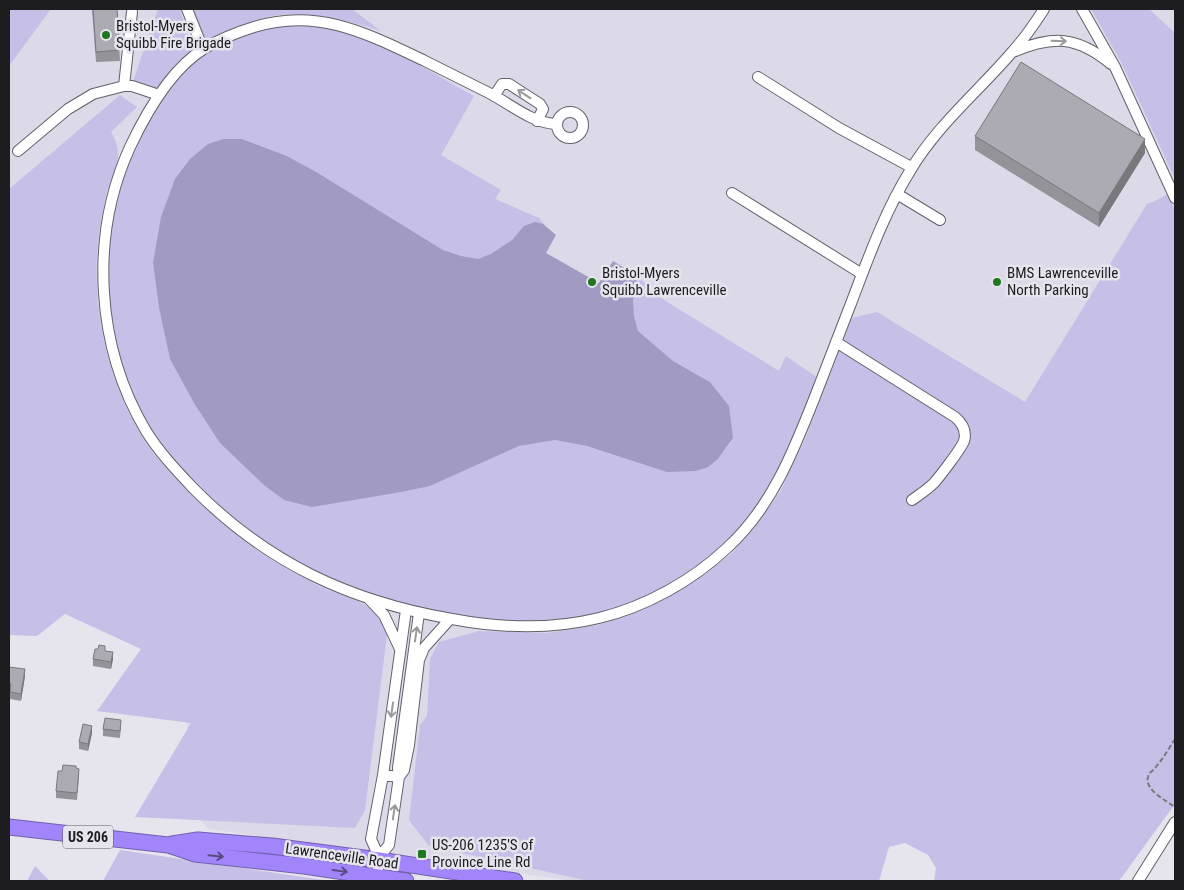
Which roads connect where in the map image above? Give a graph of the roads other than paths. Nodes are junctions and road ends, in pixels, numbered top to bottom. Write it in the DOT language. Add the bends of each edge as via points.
graph roads {
  1 [pos="187,9"];
  2 [pos="1044,9"];
  3 [pos="1082,9"];
  4 [pos="132,12"];
  5 [pos="203,49"];
  6 [pos="1012,53"];
  7 [pos="1115,67"];
  8 [pos="758,77"];
  9 [pos="124,86"];
  10 [pos="159,95"];
  11 [pos="494,96"];
  12 [pos="537,121"];
  13 [pos="557,124"];
  14 [pos="18,151"];
  15 [pos="911,167"];
  16 [pos="732,193"];
  17 [pos="897,194"];
  18 [pos="1175,198"];
  19 [pos="940,220"];
  20 [pos="862,274"];
  21 [pos="836,342"];
  22 [pos="912,500"];
  23 [pos="368,598"];
  24 [pos="406,610"];
  25 [pos="418,613"];
  26 [pos="450,619"];
  27 [pos="400,649"];
  28 [pos="395,685"];
  29 [pos="408,687"];
  30 [pos="383,775"];
  31 [pos="399,777"];
  32 [pos="1175,822"];
  33 [pos="9,827"];
  34 [pos="168,845"];
  35 [pos="379,859"];
  36 [pos="377,876"];
  37 [pos="465,877"];
  38 [pos="406,881"];
  39 [pos="515,881"];
  40 [pos="1138,881"];
  1 -- 5 [label="street"];
  2 -- 6 [label="street"];
  3 -- 7 [label="street"];
  4 -- 9 [label="street"];
  5 -- 10 [label="street"];
  5 -- 11 [label="street" via="256,27 280,21 330,22 362,32"];
  6 -- 7 [label="street, one-way" via="1050,40 1069,41 1086,46"];
  6 -- 15 [label="street" via="933,138"];
  7 -- 18 [label="street"];
  8 -- 15 [label="street" via="839,128"];
  9 -- 10 [label="street"];
  9 -- 14 [label="street" via="92,94 68,109"];
  10 -- 23 [label="street" via="123,161 110,200 105,240 103,287 109,332 130,400 148,435 171,465 224,518 280,558 331,585"];
  11 -- 12 [label="street"];
  12 -- 11 [label="street, one-way" via="543,109 540,104 509,84 502,84"];
  12 -- 13 [label="street"];
  15 -- 17 [label="street"];
  16 -- 20 [label="street"];
  17 -- 19 [label="street"];
  17 -- 20 [label="street"];
  20 -- 21 [label="street"];
  21 -- 22 [label="street" via="962,423 964,442 933,484"];
  21 -- 26 [label="street" via="800,435 775,488 748,527 700,570 658,596 596,619 547,626 479,624"];
  23 -- 24 [label="street"];
  23 -- 27 [label="street" via="384,614"];
  24 -- 25 [label="street"];
  24 -- 27 [label="street"];
  25 -- 26 [label="street"];
  29 -- 25 [label="street, one-way"];
  26 -- 31 [label="street" via="424,648 419,660 409,745 404,770"];
  27 -- 28 [label="street"];
  28 -- 29 [label="street"];
  28 -- 30 [label="street, one-way"];
  29 -- 31 [label="street"];
  30 -- 31 [label="street"];
  30 -- 35 [label="street" via="372,839"];
  35 -- 31 [label="street, one-way" via="388,845"];
  32 -- 40 [label="street"];
  33 -- 34 [label="highway, Lawrenceville Road / US 206"];
  34 -- 35 [label="highway, Lawrenceville Road" via="198,840"];
  34 -- 36 [label="highway, Lawrenceville Road / US 206, one-way" via="195,854"];
  35 -- 36 [label="street"];
  35 -- 37 [label="highway, Lawrenceville Road"];
  36 -- 38 [label="highway, Lawrenceville Road / US 206"];
  37 -- 39 [label="highway, Lawrenceville Road"];
}
